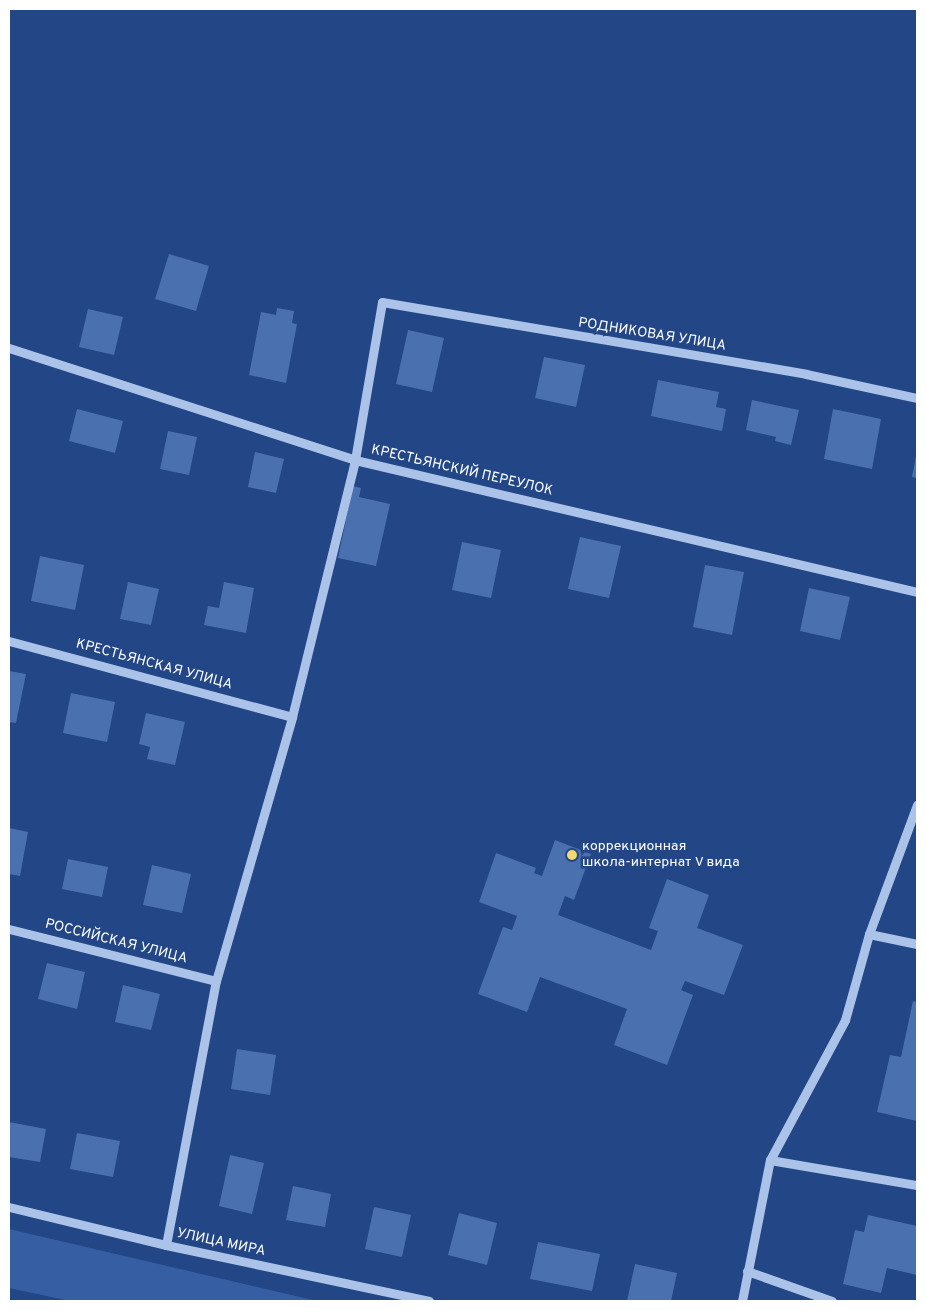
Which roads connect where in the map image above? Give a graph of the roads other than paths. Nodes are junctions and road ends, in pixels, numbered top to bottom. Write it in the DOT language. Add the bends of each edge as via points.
graph roads {
  1 [pos="9,348"];
  2 [pos="917,398"];
  3 [pos="355,460"];
  4 [pos="917,592"];
  5 [pos="9,641"];
  6 [pos="292,717"];
  7 [pos="917,805"];
  8 [pos="9,929"];
  9 [pos="869,934"];
  10 [pos="917,944"];
  11 [pos="216,981"];
  12 [pos="770,1160"];
  13 [pos="917,1185"];
  14 [pos="9,1208"];
  15 [pos="166,1245"];
  16 [pos="746,1271"];
  17 [pos="429,1301"];
  18 [pos="742,1301"];
  19 [pos="832,1301"];
  1 -- 3 [label="street, КРЕСТЬЯНСКИЙ ПЕРЕУЛОК"];
  2 -- 3 [label="street, РОДНИКОВАЯ УЛИЦА" via="806,374 382,302"];
  3 -- 4 [label="street, КРЕСТЬЯНСКИЙ ПЕРЕУЛОК"];
  3 -- 6 [label="street"];
  5 -- 6 [label="street, КРЕСТЬЯНСКАЯ УЛИЦА"];
  6 -- 11 [label="street"];
  7 -- 9 [label="street"];
  8 -- 11 [label="street, РОССИЙСКАЯ УЛИЦА"];
  9 -- 10 [label="street"];
  9 -- 12 [label="street" via="845,1020"];
  11 -- 15 [label="street"];
  12 -- 13 [label="street"];
  12 -- 16 [label="street"];
  14 -- 15 [label="street, УЛИЦА МИРА"];
  15 -- 17 [label="street, УЛИЦА МИРА"];
  16 -- 18 [label="street"];
  16 -- 19 [label="street"];
}
